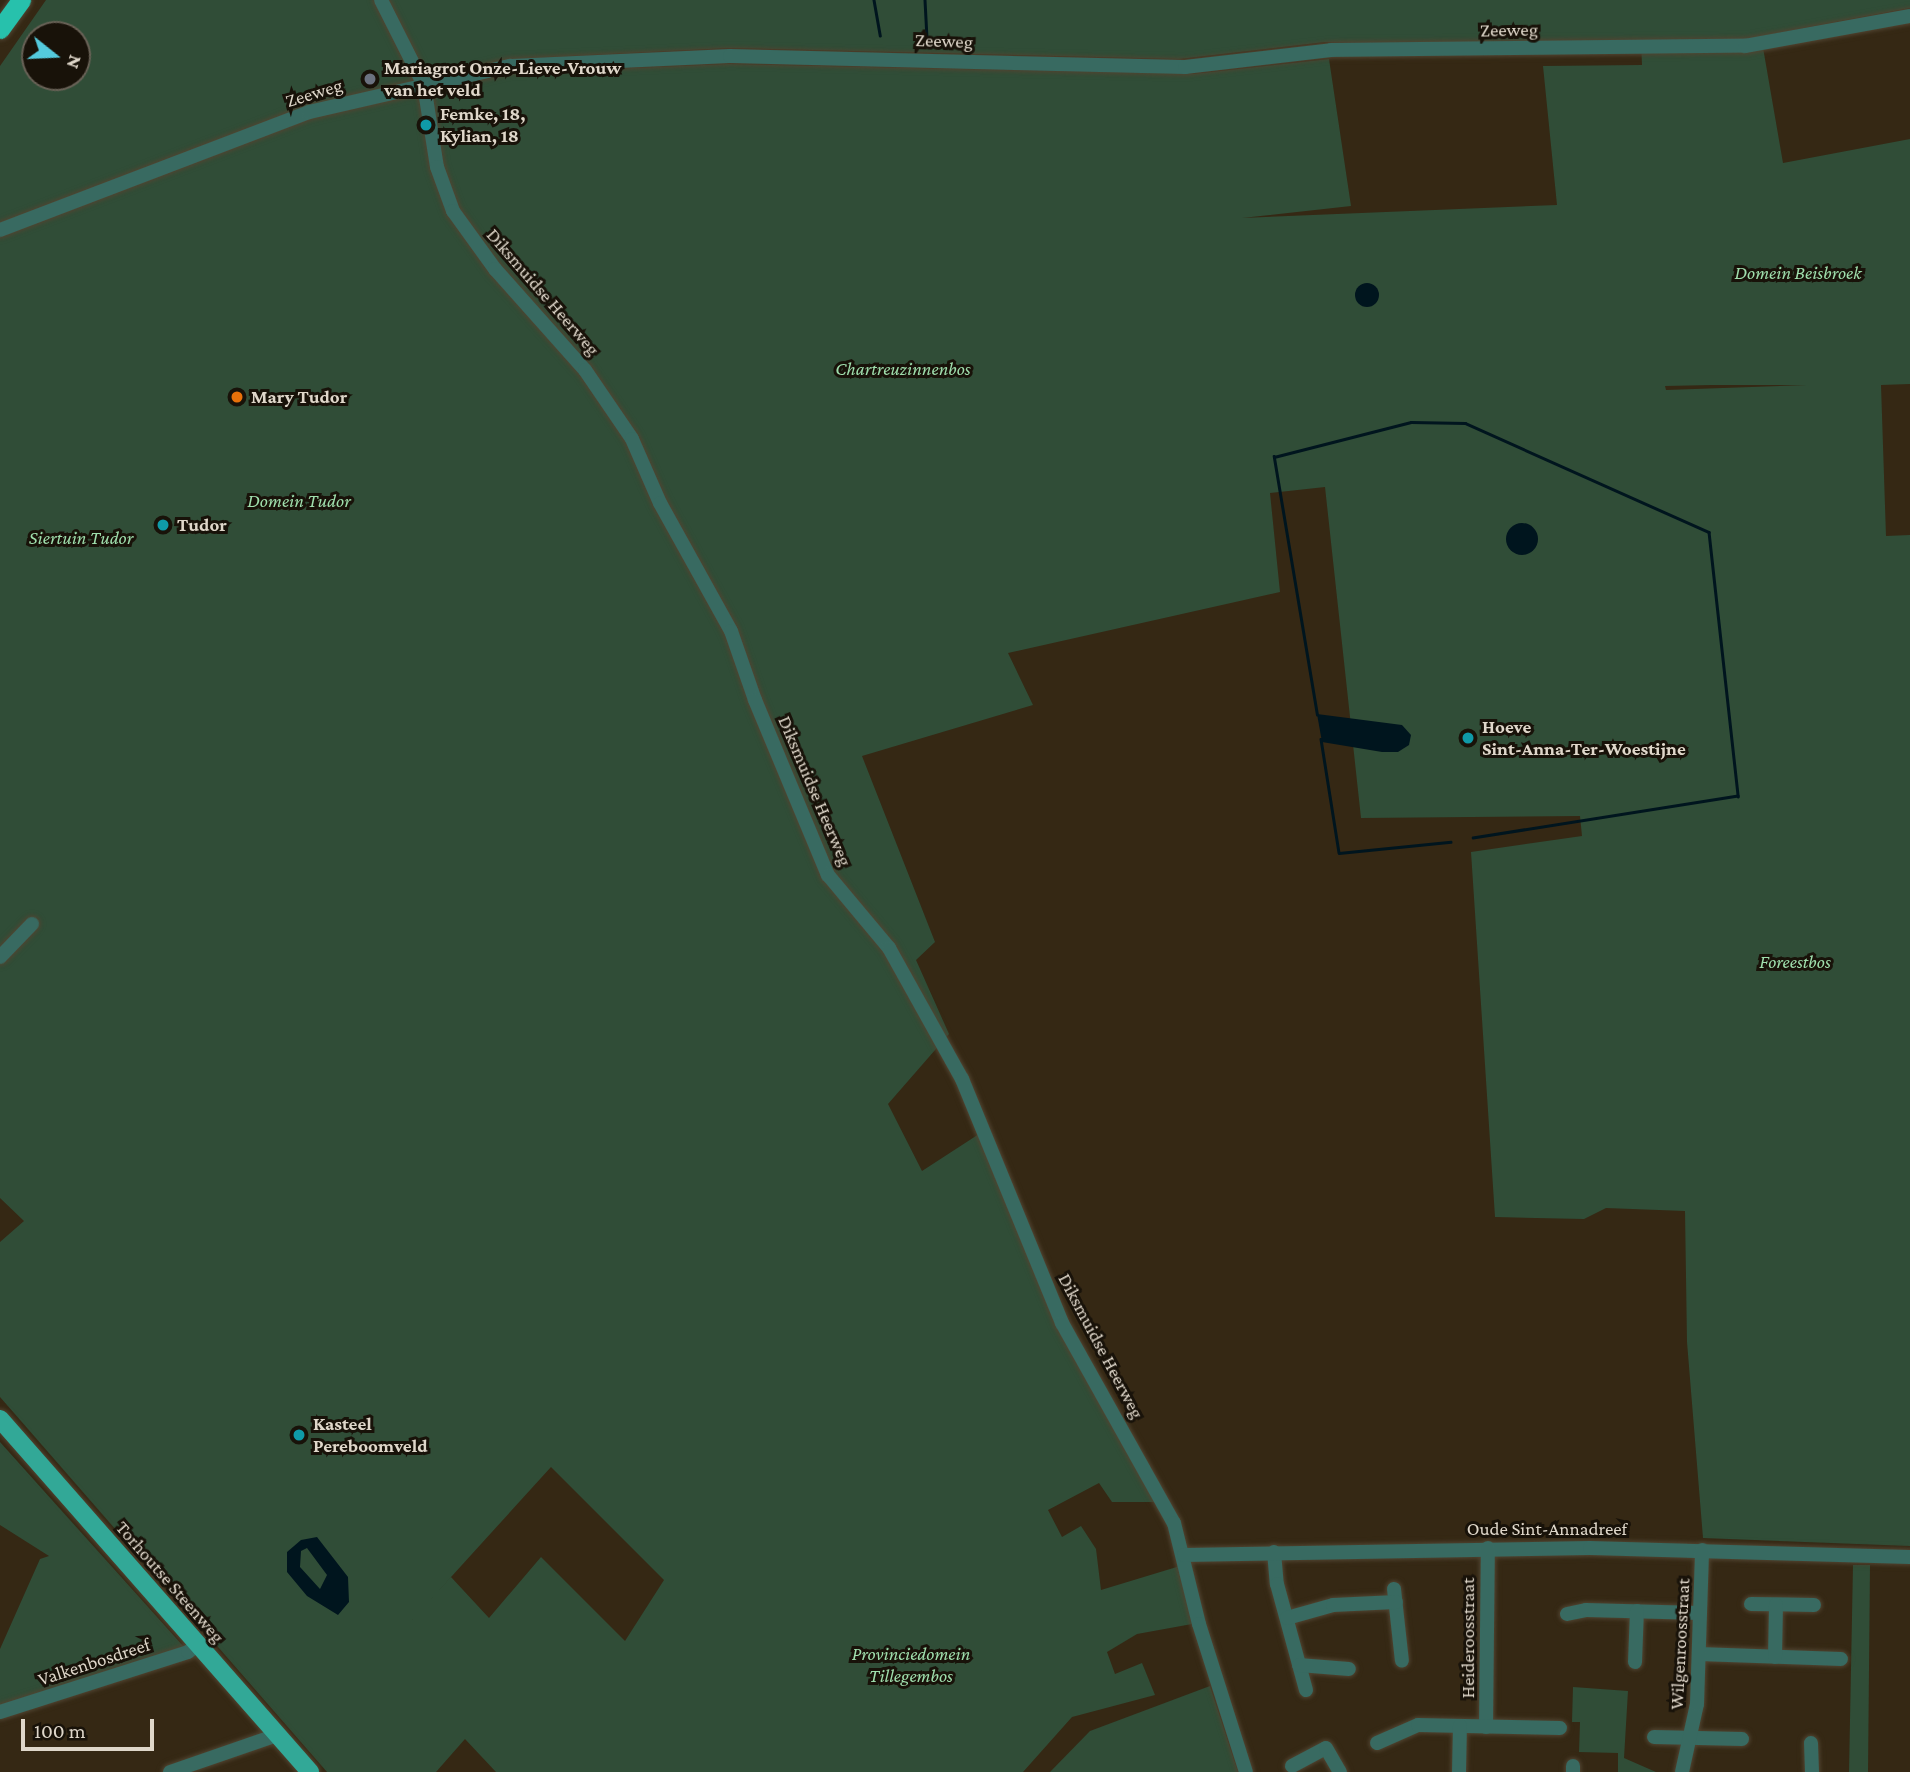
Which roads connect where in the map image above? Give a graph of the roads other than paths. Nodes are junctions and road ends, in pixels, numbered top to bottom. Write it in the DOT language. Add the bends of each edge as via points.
graph roads {
  1 [pos="21,0"];
  2 [pos="382,0"];
  3 [pos="1910,16"];
  4 [pos="0,29"];
  5 [pos="424,85"];
  6 [pos="0,230"];
  7 [pos="32,924"];
  8 [pos="0,957"];
  9 [pos="0,1419"];
  10 [pos="1488,1548"];
  11 [pos="1702,1550"];
  12 [pos="1274,1552"];
  13 [pos="1184,1555"];
  14 [pos="1910,1557"];
  15 [pos="1751,1604"];
  16 [pos="1776,1605"];
  17 [pos="1814,1605"];
  18 [pos="1637,1611"];
  19 [pos="1700,1613"];
  20 [pos="1567,1614"];
  21 [pos="1287,1618"];
  22 [pos="197,1645"];
  23 [pos="1699,1654"];
  24 [pos="1775,1657"];
  25 [pos="1841,1659"];
  26 [pos="1402,1661"];
  27 [pos="1635,1662"];
  28 [pos="1299,1665"];
  29 [pos="1349,1669"];
  30 [pos="1306,1690"];
  31 [pos="0,1712"];
  32 [pos="1460,1726"];
  33 [pos="1486,1727"];
  34 [pos="1560,1728"];
  35 [pos="277,1735"];
  36 [pos="1654,1737"];
  37 [pos="1742,1739"];
  38 [pos="1691,1741"];
  39 [pos="1377,1743"];
  40 [pos="1811,1743"];
  41 [pos="1292,1766"];
  42 [pos="170,1772"];
  43 [pos="310,1772"];
  44 [pos="1247,1772"];
  45 [pos="1340,1772"];
  46 [pos="1459,1772"];
  47 [pos="1682,1772"];
  48 [pos="1812,1772"];
  1 -- 4 [label="highway"];
  2 -- 5 [label="street, Diksmuidse Heerweg"];
  3 -- 5 [label="street, Zeeweg" via="1745,46 1331,50 1185,66 730,56 510,66"];
  5 -- 6 [label="street, Zeeweg" via="309,112"];
  5 -- 13 [label="street, Diksmuidse Heerweg" via="436,167 453,211 479,250 585,370 632,439 660,503 731,631 828,875 888,948 954,1063 1062,1323 1166,1505"];
  7 -- 8 [label="street"];
  9 -- 22 [label="main road, Torhoutse Steenweg"];
  10 -- 11 [label="street, Oude Sint-Annadreef"];
  10 -- 12 [label="street, Oude Sint-Annadreef"];
  10 -- 33 [label="street, Heideroosstraat"];
  11 -- 14 [label="street, Oude Sint-Annadreef"];
  11 -- 19 [label="street, Wilgenroosstraat"];
  12 -- 13 [label="street, Oude Sint-Annadreef"];
  12 -- 21 [label="street"];
  13 -- 44 [label="street, Diksmuidse Heerweg" via="1199,1624"];
  15 -- 16 [label="street"];
  16 -- 17 [label="street"];
  16 -- 24 [label="street"];
  18 -- 19 [label="street"];
  18 -- 20 [label="street"];
  18 -- 27 [label="street"];
  19 -- 23 [label="street, Wilgenroosstraat"];
  21 -- 26 [label="street" via="1333,1605 1395,1596"];
  21 -- 28 [label="street"];
  22 -- 31 [label="street, Valkenbosdreef"];
  22 -- 35 [label="main road, Torhoutse Steenweg"];
  23 -- 24 [label="street"];
  23 -- 38 [label="street, Wilgenroosstraat"];
  24 -- 25 [label="street"];
  28 -- 29 [label="street"];
  28 -- 30 [label="street"];
  32 -- 33 [label="street, Heideroosstraat"];
  32 -- 39 [label="street, Heideroosstraat" via="1410,1727"];
  32 -- 46 [label="street, Heideroosstraat"];
  33 -- 34 [label="street, Heideroosstraat"];
  35 -- 42 [label="street"];
  35 -- 43 [label="main road, Torhoutse Steenweg"];
  36 -- 38 [label="street, Wilgenroosstraat"];
  37 -- 38 [label="street, Wilgenroosstraat" via="1700,1735"];
  38 -- 47 [label="street, Wilgenroosstraat"];
  40 -- 48 [label="street"];
  41 -- 45 [label="street" via="1326,1748"];
}
